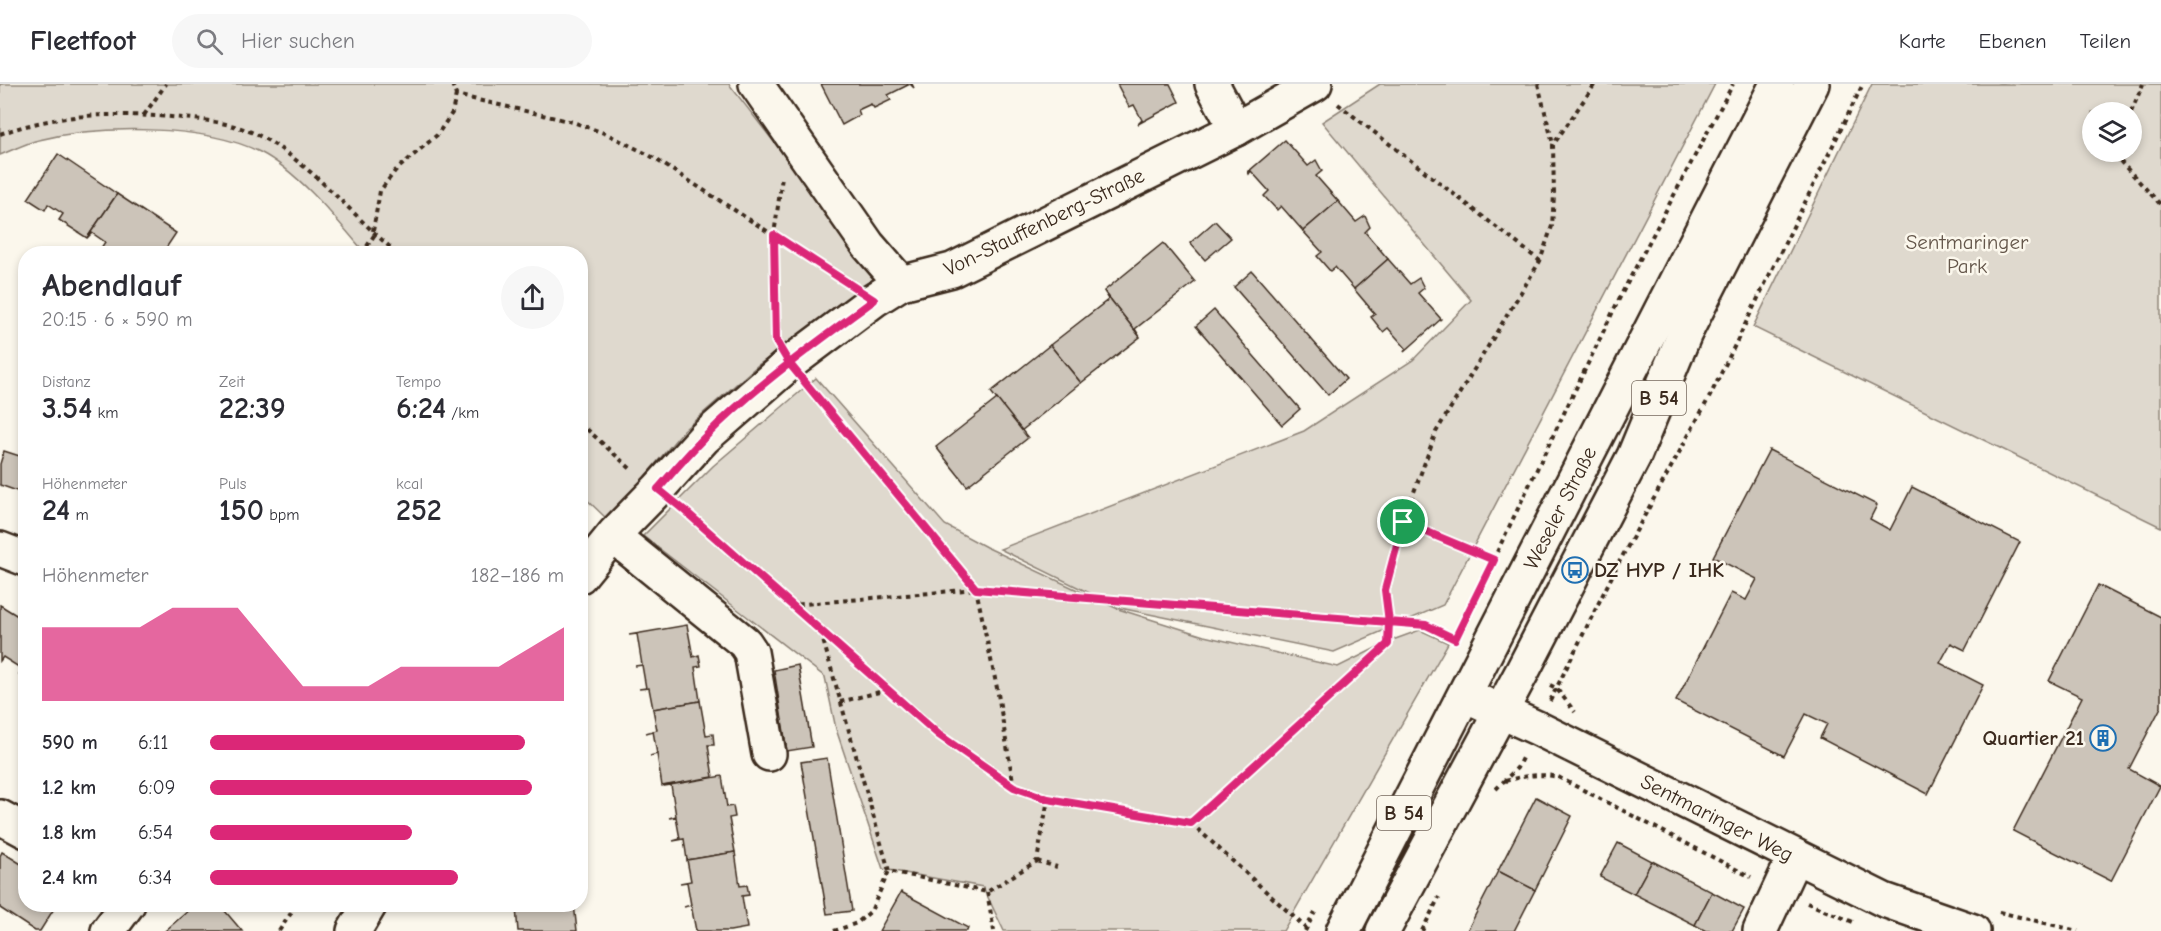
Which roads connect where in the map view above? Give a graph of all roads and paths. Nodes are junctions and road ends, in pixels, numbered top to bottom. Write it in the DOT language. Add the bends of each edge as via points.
graph roads {
  1 [pos="166,84"];
  2 [pos="452,84"];
  3 [pos="756,84"];
  4 [pos="1212,84"];
  5 [pos="1538,84"];
  6 [pos="1594,84"];
  7 [pos="1733,84"];
  8 [pos="1777,84"];
  9 [pos="1812,84"];
  10 [pos="1863,84"];
  11 [pos="2143,84"];
  12 [pos="1314,85"];
  13 [pos="456,95"];
  14 [pos="2135,102"];
  15 [pos="144,115"];
  16 [pos="1236,129"];
  17 [pos="789,131"];
  18 [pos="0,134"];
  19 [pos="1553,145"];
  20 [pos="2121,162"];
  21 [pos="2161,205"];
  22 [pos="374,233"];
  23 [pos="774,235"];
  24 [pos="367,246"];
  25 [pos="389,246"];
  26 [pos="1540,261"];
  27 [pos="888,291"];
  28 [pos="789,363"];
  29 [pos="588,431"];
  30 [pos="658,489"];
  31 [pos="1403,522"];
  32 [pos="613,536"];
  33 [pos="0,549"];
  34 [pos="18,556"];
  35 [pos="1494,560"];
  36 [pos="588,566"];
  37 [pos="976,589"];
  38 [pos="792,605"];
  39 [pos="1389,622"];
  40 [pos="820,630"];
  41 [pos="1455,639"];
  42 [pos="1450,649"];
  43 [pos="886,690"];
  44 [pos="1465,695"];
  45 [pos="840,702"];
  46 [pos="1502,711"];
  47 [pos="1537,728"];
  48 [pos="769,754"];
  49 [pos="1504,781"];
  50 [pos="1014,787"];
  51 [pos="1494,794"];
  52 [pos="1048,799"];
  53 [pos="0,817"];
  54 [pos="1191,823"];
  55 [pos="18,827"];
  56 [pos="1795,856"];
  57 [pos="1037,861"];
  58 [pos="1057,867"];
  59 [pos="890,872"];
  60 [pos="1444,888"];
  61 [pos="987,891"];
  62 [pos="1779,891"];
  63 [pos="1318,907"];
  64 [pos="122,912"];
  65 [pos="292,912"];
  66 [pos="365,912"];
  67 [pos="1863,926"];
  68 [pos="1305,929"];
  69 [pos="108,931"];
  70 [pos="279,931"];
  71 [pos="354,931"];
  72 [pos="834,931"];
  73 [pos="994,931"];
  74 [pos="1343,931"];
  75 [pos="1383,931"];
  76 [pos="1422,931"];
  77 [pos="1760,931"];
  78 [pos="1973,931"];
  1 -- 15 [label="path"];
  2 -- 13 [label="path"];
  3 -- 17 [label="street"];
  4 -- 16 [label="street"];
  5 -- 19 [label="path"];
  6 -- 19 [label="path"];
  7 -- 35 [label="path" via="1621,296"];
  8 -- 44 [label="street, Weseler Straße / B 54"];
  9 -- 46 [label="street, Weseler Straße / B 54" via="1685,333 1634,456"];
  10 -- 47 [label="path" via="1710,396 1617,566"];
  11 -- 14 [label="path"];
  12 -- 16 [label="street, Von-Stauffenberg-Straße"];
  12 -- 26 [label="path"];
  13 -- 22 [label="path" via="452,113 437,135 395,171 380,190"];
  13 -- 23 [label="path" via="573,122 607,134 649,155"];
  15 -- 18 [label="path" via="61,118"];
  15 -- 22 [label="path" via="216,120 266,138 290,155"];
  16 -- 27 [label="street, Von-Stauffenberg-Straße" via="952,270"];
  17 -- 23 [label="path"];
  17 -- 27 [label="street" via="868,245"];
  19 -- 26 [label="path" via="1552,226"];
  20 -- 21 [label="path"];
  22 -- 24 [label="path"];
  22 -- 25 [label="path"];
  23 -- 27 [label="path"];
  23 -- 28 [label="path" via="776,341"];
  26 -- 31 [label="path" via="1436,432"];
  27 -- 28 [label="street, Von-Stauffenberg-Straße"];
  28 -- 30 [label="street, Von-Stauffenberg-Straße" via="704,438"];
  28 -- 37 [label="path"];
  29 -- 30 [label="path"];
  30 -- 32 [label="street, Von-Stauffenberg-Straße"];
  30 -- 38 [label="path"];
  31 -- 35 [label="path"];
  31 -- 39 [label="path" via="1385,590"];
  32 -- 36 [label="street, Von-Stauffenberg-Straße"];
  32 -- 48 [label="street" via="752,652"];
  33 -- 34 [label="street"];
  35 -- 41 [label="path"];
  37 -- 38 [label="path"];
  37 -- 39 [label="path"];
  37 -- 50 [label="path"];
  38 -- 40 [label="path"];
  39 -- 41 [label="path" via="1426,625"];
  39 -- 54 [label="path" via="1388,644"];
  40 -- 43 [label="path"];
  40 -- 45 [label="path"];
  41 -- 42 [label="path"];
  43 -- 45 [label="path"];
  43 -- 50 [label="path" via="939,735"];
  44 -- 46 [label="street, Sentmaringer Weg"];
  44 -- 74 [label="street, Weseler Straße / B 54"];
  45 -- 59 [label="path"];
  46 -- 47 [label="street, Sentmaringer Weg"];
  46 -- 75 [label="street, Weseler Straße / B 54"];
  47 -- 49 [label="path" via="1517,768"];
  47 -- 56 [label="street, Sentmaringer Weg"];
  49 -- 51 [label="path"];
  49 -- 62 [label="path" via="1530,775 1558,777"];
  50 -- 52 [label="path"];
  52 -- 54 [label="path"];
  52 -- 57 [label="path"];
  53 -- 55 [label="street"];
  54 -- 68 [label="path"];
  56 -- 62 [label="street"];
  56 -- 78 [label="street, Sentmaringer Weg" via="1884,900"];
  57 -- 58 [label="path"];
  57 -- 61 [label="path"];
  59 -- 61 [label="path"];
  59 -- 72 [label="path" via="871,911 857,924"];
  60 -- 76 [label="path"];
  61 -- 73 [label="path"];
  62 -- 67 [label="path"];
  62 -- 77 [label="street"];
  63 -- 68 [label="path"];
  64 -- 69 [label="street"];
  65 -- 70 [label="path"];
  66 -- 71 [label="street"];
}
